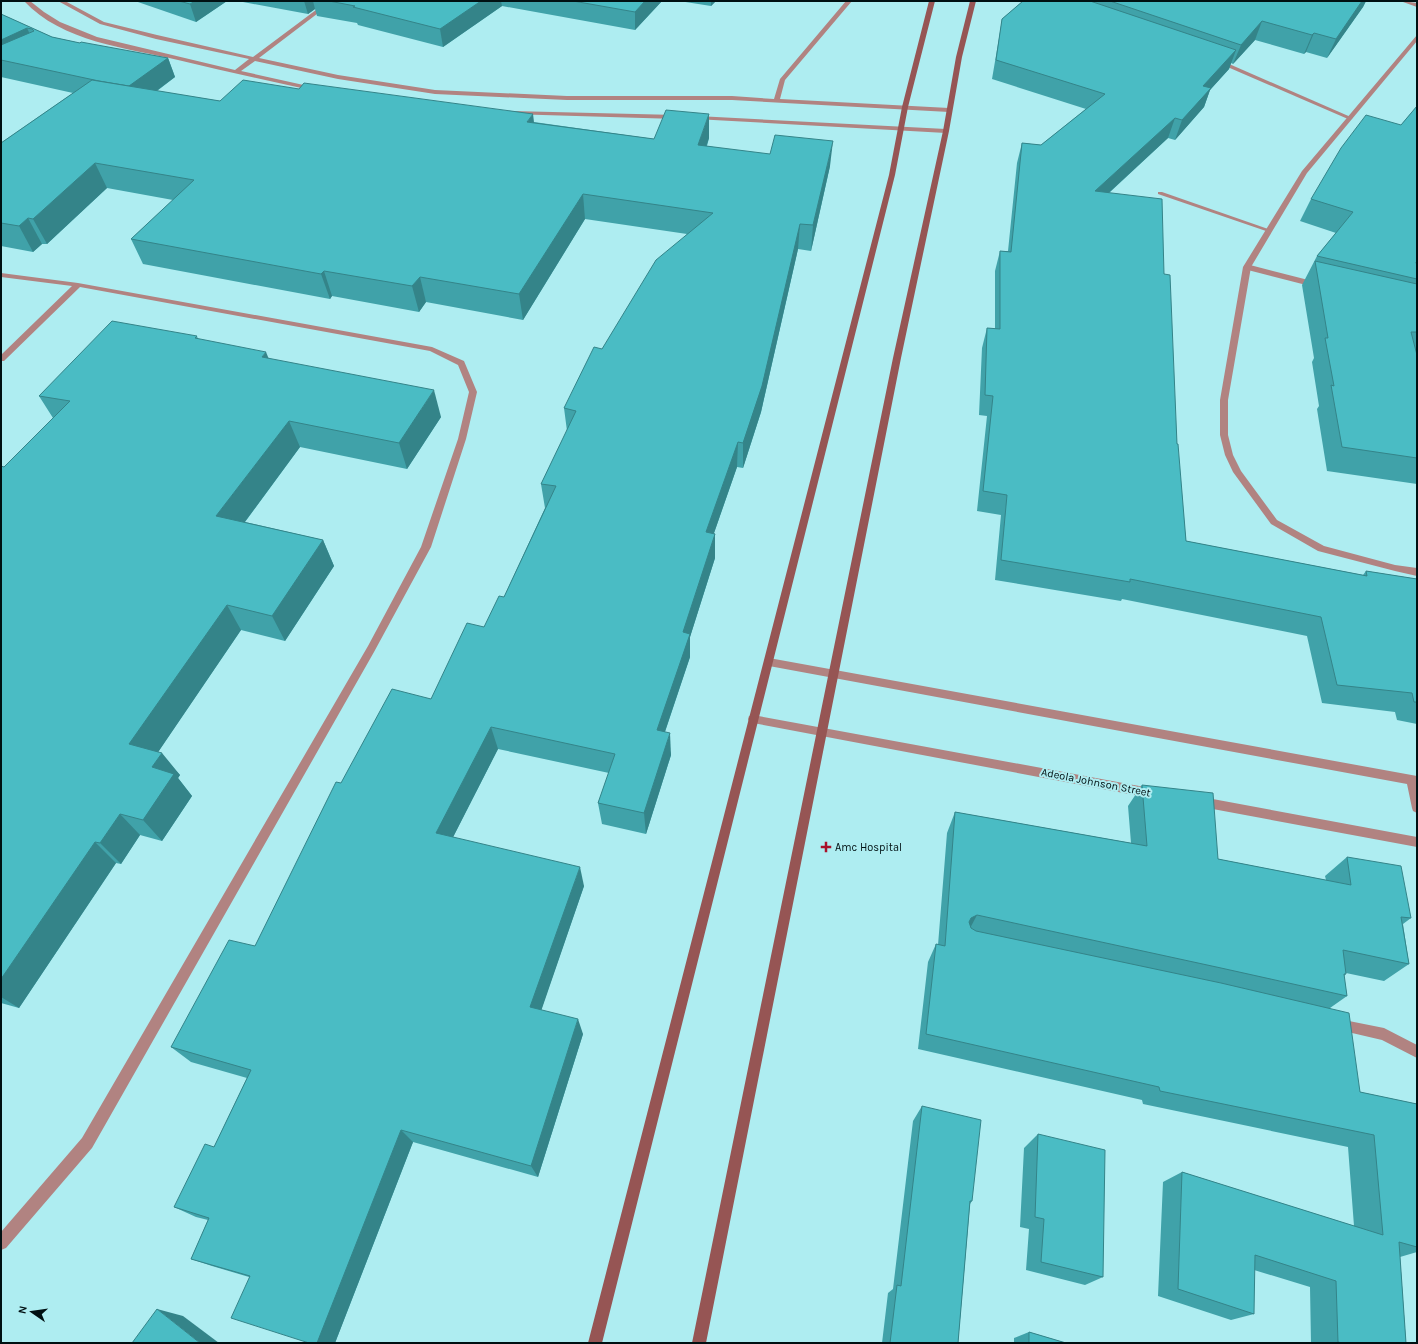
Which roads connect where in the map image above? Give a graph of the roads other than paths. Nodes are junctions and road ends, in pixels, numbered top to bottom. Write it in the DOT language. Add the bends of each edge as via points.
graph roads {
  1 [pos="27,1"];
  2 [pos="61,1"];
  3 [pos="331,1"];
  4 [pos="849,1"];
  5 [pos="932,1"];
  6 [pos="972,1"];
  7 [pos="1405,1"];
  8 [pos="1417,5"];
  9 [pos="1417,37"];
  10 [pos="253,58"];
  11 [pos="1214,59"];
  12 [pos="236,72"];
  13 [pos="322,90"];
  14 [pos="776,100"];
  15 [pos="905,107"];
  16 [pos="949,110"];
  17 [pos="505,112"];
  18 [pos="1350,118"];
  19 [pos="900,128"];
  20 [pos="946,131"];
  21 [pos="1160,193"];
  22 [pos="1268,230"];
  23 [pos="1247,267"];
  24 [pos="1,275"];
  25 [pos="78,285"];
  26 [pos="1323,286"];
  27 [pos="1,359"];
  28 [pos="1417,572"];
  29 [pos="769,662"];
  30 [pos="835,674"];
  31 [pos="753,719"];
  32 [pos="822,732"];
  33 [pos="1414,781"];
  34 [pos="1159,794"];
  35 [pos="1190,800"];
  36 [pos="1417,808"];
  37 [pos="1417,842"];
  38 [pos="1326,1022"];
  39 [pos="1417,1052"];
  40 [pos="1,1243"];
  41 [pos="595,1343"];
  42 [pos="700,1343"];
  1 -- 12 [label="street" via="38,12 80,33"];
  2 -- 10 [label="street" via="102,23"];
  3 -- 10 [label="street"];
  4 -- 14 [label="street" via="782,80"];
  5 -- 15 [label="street"];
  6 -- 16 [label="street"];
  7 -- 8 [label="street"];
  9 -- 18 [label="street"];
  10 -- 12 [label="street"];
  10 -- 14 [label="street" via="338,77 435,92 567,98"];
  11 -- 18 [label="street"];
  12 -- 13 [label="street"];
  14 -- 15 [label="street"];
  15 -- 16 [label="street"];
  15 -- 19 [label="street"];
  16 -- 20 [label="street"];
  17 -- 19 [label="street" via="719,118"];
  18 -- 22 [label="street" via="1304,172"];
  19 -- 20 [label="street"];
  19 -- 29 [label="street" via="892,175"];
  20 -- 30 [label="street" via="897,358"];
  21 -- 22 [label="street"];
  22 -- 23 [label="street"];
  23 -- 26 [label="street"];
  23 -- 28 [label="street" via="1224,400 1224,435 1237,472 1274,522 1321,549"];
  24 -- 25 [label="street"];
  25 -- 27 [label="street"];
  25 -- 40 [label="street" via="432,349 461,362 473,392 462,439 426,547 371,649 87,1143"];
  29 -- 30 [label="street"];
  29 -- 31 [label="street"];
  30 -- 32 [label="street"];
  30 -- 33 [label="street"];
  31 -- 32 [label="street, Adeola Johnson Street"];
  31 -- 41 [label="street"];
  32 -- 34 [label="street, Adeola Johnson Street"];
  32 -- 42 [label="street"];
  33 -- 36 [label="street"];
  35 -- 37 [label="street"];
  38 -- 39 [label="street" via="1384,1034"];
}
